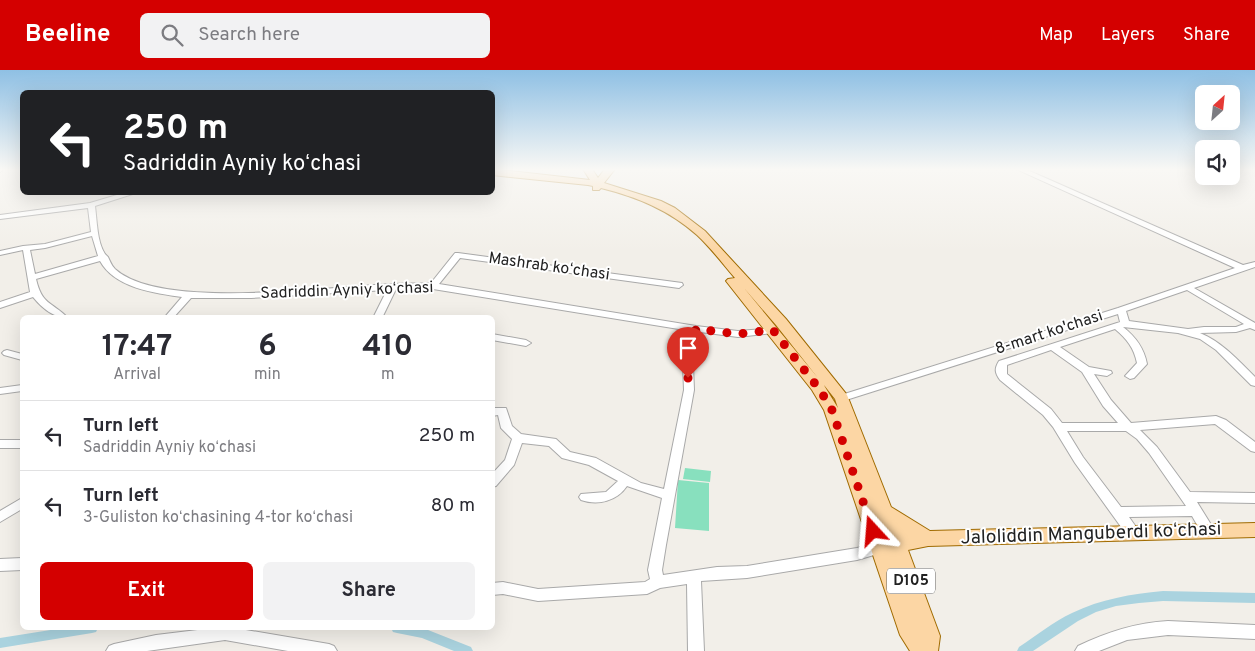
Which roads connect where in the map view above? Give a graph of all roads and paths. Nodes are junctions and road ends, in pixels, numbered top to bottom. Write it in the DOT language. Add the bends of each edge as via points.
graph roads {
  1 [pos="122,196"];
  2 [pos="622,196"];
  3 [pos="632,196"];
  4 [pos="1080,196"];
  5 [pos="91,205"];
  6 [pos="0,217"];
  7 [pos="95,233"];
  8 [pos="26,248"];
  9 [pos="0,253"];
  10 [pos="104,258"];
  11 [pos="1255,264"];
  12 [pos="1242,268"];
  13 [pos="31,278"];
  14 [pos="679,285"];
  15 [pos="393,286"];
  16 [pos="433,286"];
  17 [pos="1187,287"];
  18 [pos="35,293"];
  19 [pos="189,295"];
  20 [pos="0,305"];
  21 [pos="1121,310"];
  22 [pos="60,315"];
  23 [pos="171,315"];
  24 [pos="378,315"];
  25 [pos="1121,325"];
  26 [pos="1252,326"];
  27 [pos="696,329"];
  28 [pos="773,330"];
  29 [pos="1188,332"];
  30 [pos="495,338"];
  31 [pos="526,343"];
  32 [pos="1053,347"];
  33 [pos="7,353"];
  34 [pos="20,356"];
  35 [pos="1086,370"];
  36 [pos="1107,373"];
  37 [pos="1130,376"];
  38 [pos="1255,383"];
  39 [pos="20,388"];
  40 [pos="0,391"];
  41 [pos="842,398"];
  42 [pos="495,411"];
  43 [pos="1059,427"];
  44 [pos="1128,427"];
  45 [pos="518,438"];
  46 [pos="0,444"];
  47 [pos="20,444"];
  48 [pos="1255,448"];
  49 [pos="495,480"];
  50 [pos="625,480"];
  51 [pos="667,495"];
  52 [pos="584,497"];
  53 [pos="1187,497"];
  54 [pos="1254,498"];
  55 [pos="20,504"];
  56 [pos="1195,510"];
  57 [pos="884,512"];
  58 [pos="1116,512"];
  59 [pos="0,517"];
  60 [pos="1255,530"];
  61 [pos="1208,531"];
  62 [pos="1134,534"];
  63 [pos="928,539"];
  64 [pos="888,546"];
  65 [pos="0,564"];
  66 [pos="20,564"];
  67 [pos="906,569"];
  68 [pos="694,576"];
  69 [pos="657,582"];
  70 [pos="495,589"];
  71 [pos="1255,632"];
  72 [pos="114,651"];
  73 [pos="330,651"];
  74 [pos="696,651"];
  75 [pos="923,651"];
  76 [pos="927,651"];
  77 [pos="1083,651"];
  1 -- 5 [label="street"];
  2 -- 28 [label="main road, D105" via="645,204 678,223"];
  3 -- 41 [label="main road, D105" via="658,203 701,233 781,322"];
  4 -- 12 [label="street"];
  5 -- 6 [label="street"];
  5 -- 7 [label="street, Sadriddin Ayniy koʻchasi"];
  7 -- 8 [label="street"];
  7 -- 10 [label="street, Sadriddin Ayniy koʻchasi"];
  8 -- 9 [label="street"];
  8 -- 13 [label="street"];
  10 -- 13 [label="street"];
  10 -- 19 [label="street, Sadriddin Ayniy koʻchasi" via="111,270 132,282"];
  11 -- 12 [label="street, 8-mart ko'chasi"];
  12 -- 17 [label="street, 8-mart ko'chasi"];
  13 -- 18 [label="street"];
  14 -- 16 [label="street, Mashrab koʻchasi" via="458,255"];
  15 -- 16 [label="street, Sadriddin Ayniy koʻchasi"];
  15 -- 19 [label="street, Sadriddin Ayniy koʻchasi"];
  15 -- 24 [label="street"];
  16 -- 27 [label="street, Sadriddin Ayniy koʻchasi"];
  17 -- 21 [label="street, 8-mart ko'chasi"];
  17 -- 26 [label="street"];
  18 -- 20 [label="street"];
  18 -- 22 [label="street"];
  19 -- 23 [label="street"];
  21 -- 25 [label="street"];
  21 -- 41 [label="street, 8-mart ko'chasi"];
  25 -- 29 [label="street"];
  25 -- 32 [label="street"];
  25 -- 37 [label="street" via="1140,350 1142,364"];
  26 -- 29 [label="street"];
  27 -- 28 [label="street, Sadriddin Ayniy koʻchasi" via="738,334"];
  27 -- 51 [label="street" via="687,374 689,390"];
  28 -- 64 [label="main road, D105" via="832,410"];
  29 -- 38 [label="street" via="1204,337 1220,348"];
  30 -- 31 [label="street"];
  32 -- 35 [label="street"];
  32 -- 43 [label="street" via="1003,363 1000,372 1047,412"];
  33 -- 34 [label="street"];
  35 -- 36 [label="street"];
  35 -- 44 [label="street" via="1107,403"];
  39 -- 40 [label="street"];
  41 -- 57 [label="main road, D105"];
  42 -- 45 [label="street" via="502,410 507,428"];
  43 -- 44 [label="street"];
  43 -- 58 [label="street"];
  44 -- 48 [label="street" via="1216,420"];
  44 -- 53 [label="street" via="1153,450"];
  45 -- 49 [label="street" via="510,462"];
  45 -- 50 [label="street" via="552,442 566,455 592,461"];
  46 -- 47 [label="street"];
  50 -- 51 [label="street"];
  50 -- 52 [label="street" via="611,496"];
  51 -- 69 [label="street" via="655,570"];
  53 -- 54 [label="street"];
  53 -- 56 [label="street"];
  55 -- 59 [label="street"];
  56 -- 58 [label="street"];
  56 -- 61 [label="street"];
  57 -- 63 [label="main road"];
  57 -- 64 [label="main road, D105"];
  58 -- 62 [label="street"];
  60 -- 61 [label="main road, Jaloliddin Manguberdi koʻchasi"];
  61 -- 62 [label="main road, Jaloliddin Manguberdi koʻchasi"];
  62 -- 63 [label="main road, Jaloliddin Manguberdi koʻchasi"];
  63 -- 64 [label="main road, Jaloliddin Manguberdi koʻchasi"];
  63 -- 67 [label="main road" via="915,550"];
  64 -- 67 [label="main road, D105"];
  64 -- 68 [label="street" via="746,572"];
  64 -- 75 [label="main road, D105" via="910,635"];
  65 -- 66 [label="street"];
  67 -- 76 [label="main road, D105" via="930,636"];
  68 -- 69 [label="street"];
  68 -- 74 [label="street"];
  69 -- 70 [label="street" via="647,588 538,595"];
  71 -- 77 [label="street" via="1155,628 1098,642"];
  72 -- 73 [label="street" via="226,633"];
}
